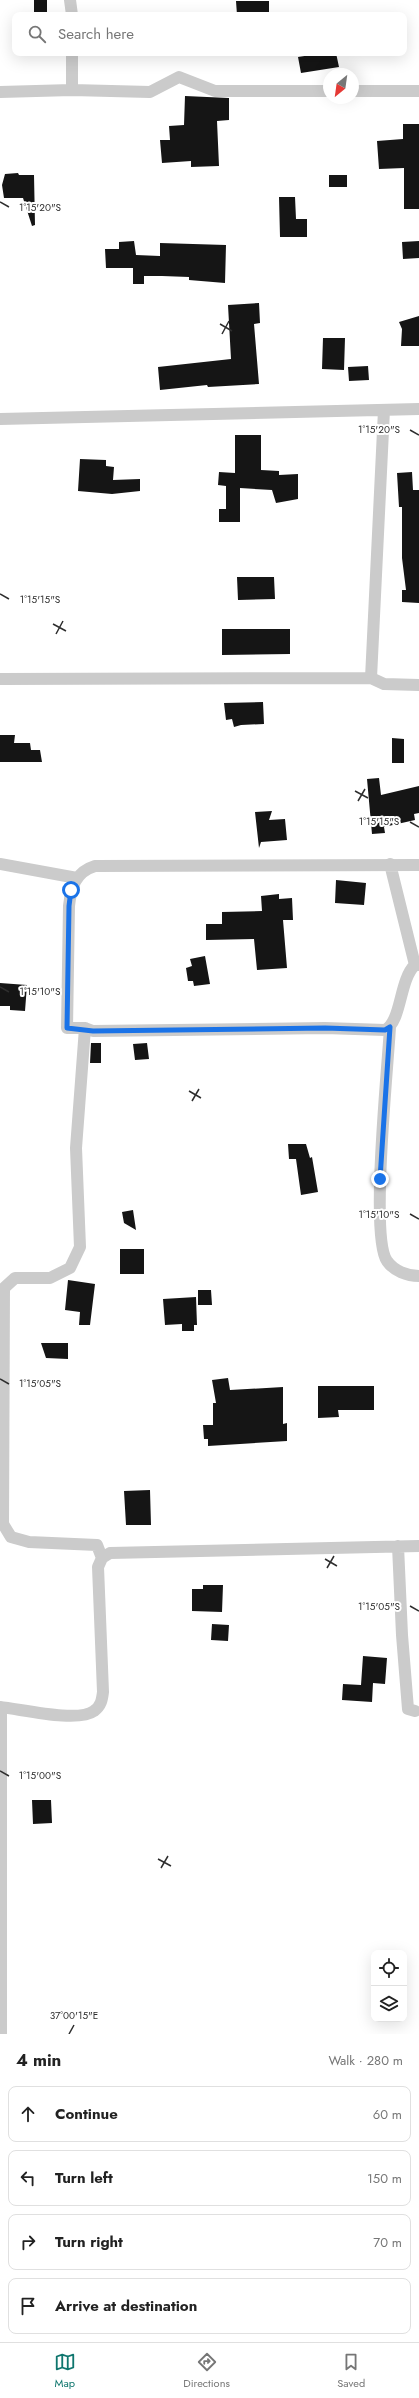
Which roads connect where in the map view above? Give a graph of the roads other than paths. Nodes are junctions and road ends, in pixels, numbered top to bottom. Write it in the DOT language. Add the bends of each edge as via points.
graph roads {
  1 [pos="70,0"];
  2 [pos="72,12"];
  3 [pos="72,56"];
  4 [pos="72,90"];
  5 [pos="323,91"];
  6 [pos="359,91"];
  7 [pos="419,91"];
  8 [pos="0,92"];
  9 [pos="419,409"];
  10 [pos="384,410"];
  11 [pos="0,419"];
  12 [pos="371,678"];
  13 [pos="0,679"];
  14 [pos="419,685"];
  15 [pos="0,864"];
  16 [pos="390,864"];
  17 [pos="419,865"];
  18 [pos="77,878"];
  19 [pos="417,965"];
  20 [pos="390,1027"];
  21 [pos="85,1028"];
  22 [pos="419,1276"];
  23 [pos="398,1546"];
  24 [pos="419,1546"];
  25 [pos="102,1558"];
  26 [pos="1,1707"];
  27 [pos="415,1711"];
  28 [pos="1,2034"];
  1 -- 2 [label="street"];
  3 -- 4 [label="street"];
  4 -- 5 [label="street" via="150,92 179,77 215,91"];
  4 -- 8 [label="street"];
  6 -- 7 [label="street"];
  9 -- 10 [label="street"];
  10 -- 11 [label="street"];
  10 -- 12 [label="street"];
  12 -- 13 [label="street"];
  12 -- 14 [label="street" via="384,684"];
  15 -- 18 [label="street"];
  16 -- 17 [label="street"];
  16 -- 18 [label="street" via="248,867 94,866 84,869"];
  16 -- 19 [label="street"];
  18 -- 21 [label="street" via="71,890 69,906 67,1028"];
  19 -- 20 [label="street" via="408,975"];
  20 -- 21 [label="street" via="385,1030 325,1028 178,1031 93,1031"];
  20 -- 22 [label="street" via="379,1191 380,1239 387,1261 397,1271"];
  21 -- 25 [label="street" via="76,1148 80,1247 70,1268 50,1278 15,1278 4,1288 3,1524 10,1537 28,1542 97,1545"];
  23 -- 24 [label="street"];
  23 -- 25 [label="street" via="110,1553"];
  23 -- 27 [label="street" via="408,1710"];
  25 -- 26 [label="street" via="98,1567 103,1692 99,1707 87,1715 74,1716"];
  26 -- 28 [label="street"];
}
